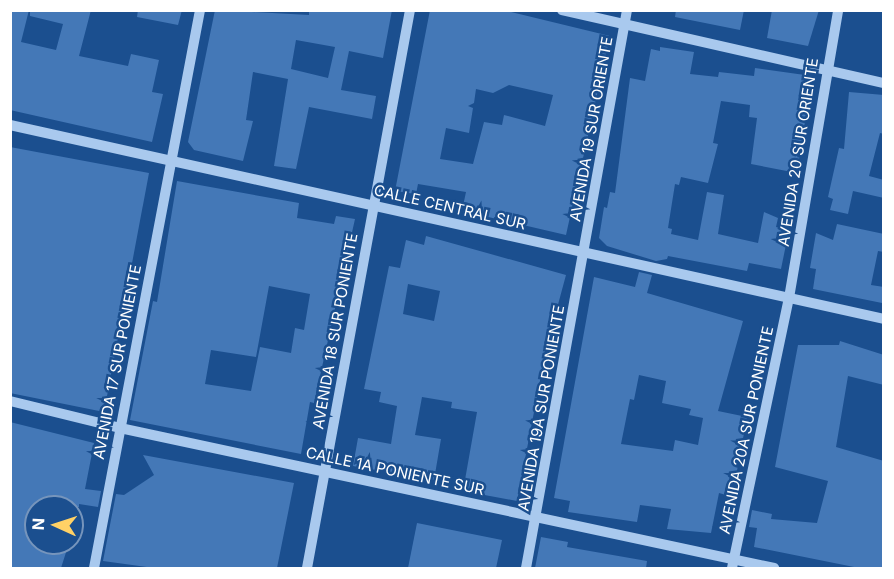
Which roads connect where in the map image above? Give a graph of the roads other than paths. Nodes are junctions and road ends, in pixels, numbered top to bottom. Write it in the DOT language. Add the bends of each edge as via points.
graph roads {
  1 [pos="200,10"];
  2 [pos="411,10"];
  3 [pos="562,10"];
  4 [pos="627,10"];
  5 [pos="838,10"];
  6 [pos="624,25"];
  7 [pos="826,70"];
  8 [pos="884,83"];
  9 [pos="10,125"];
  10 [pos="170,160"];
  11 [pos="373,205"];
  12 [pos="584,252"];
  13 [pos="789,298"];
  14 [pos="884,319"];
  15 [pos="10,401"];
  16 [pos="120,428"];
  17 [pos="324,471"];
  18 [pos="537,517"];
  19 [pos="733,564"];
  20 [pos="94,568"];
  21 [pos="307,568"];
  22 [pos="526,568"];
  23 [pos="774,568"];
  1 -- 10 [label="street, AVENIDA 17 SUR PONIENTE"];
  2 -- 11 [label="street, AVENIDA 18 SUR PONIENTE"];
  3 -- 6 [label="street"];
  4 -- 6 [label="street, AVENIDA 19 SUR ORIENTE"];
  5 -- 7 [label="street, AVENIDA 20 SUR ORIENTE"];
  6 -- 7 [label="street"];
  6 -- 12 [label="street, AVENIDA 19 SUR ORIENTE"];
  7 -- 8 [label="street"];
  7 -- 13 [label="street, AVENIDA 20 SUR ORIENTE"];
  9 -- 10 [label="street, CALLE CENTRAL SUR"];
  10 -- 11 [label="street, CALLE CENTRAL SUR"];
  10 -- 16 [label="street, AVENIDA 17 SUR PONIENTE"];
  11 -- 12 [label="street, CALLE CENTRAL SUR"];
  11 -- 17 [label="street, AVENIDA 18 SUR PONIENTE"];
  12 -- 13 [label="street, CALLE CENTRAL SUR"];
  12 -- 18 [label="street, AVENIDA 19A SUR PONIENTE"];
  13 -- 14 [label="street, CALLE CENTRAL SUR"];
  13 -- 19 [label="street, AVENIDA 20A SUR PONIENTE"];
  15 -- 16 [label="street, CALLE 1A PONIENTE SUR"];
  16 -- 17 [label="street, CALLE 1A PONIENTE SUR"];
  16 -- 20 [label="street, AVENIDA 17 SUR PONIENTE"];
  17 -- 18 [label="street, CALLE 1A PONIENTE SUR"];
  17 -- 21 [label="street, AVENIDA 18 SUR PONIENTE"];
  18 -- 19 [label="street, CALLE 1A PONIENTE SUR"];
  18 -- 22 [label="street, AVENIDA 19A SUR PONIENTE"];
  19 -- 23 [label="street, CALLE 1A PONIENTE SUR"];
}
